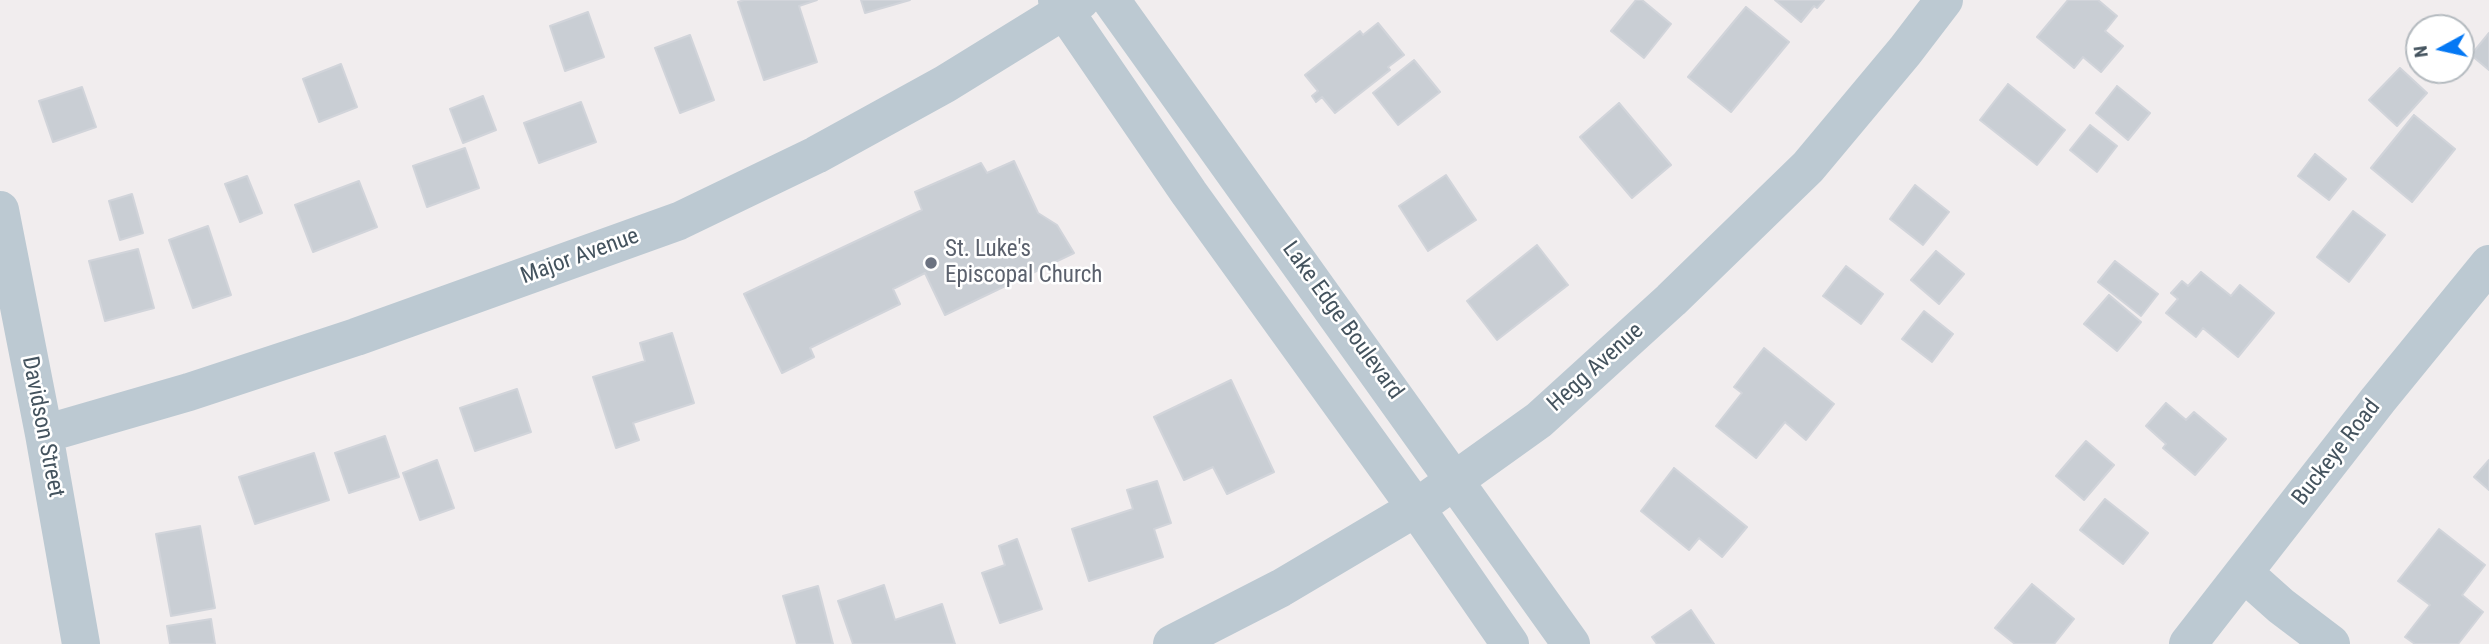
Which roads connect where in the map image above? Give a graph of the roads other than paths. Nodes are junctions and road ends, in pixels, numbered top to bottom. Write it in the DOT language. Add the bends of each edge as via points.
graph roads {
  1 [pos="1111,0"];
  2 [pos="1944,0"];
  3 [pos="1068,4"];
  4 [pos="0,210"];
  5 [pos="2489,264"];
  6 [pos="44,434"];
  7 [pos="1455,479"];
  8 [pos="1416,508"];
  9 [pos="2244,573"];
  10 [pos="81,644"];
  11 [pos="1171,644"];
  12 [pos="1510,644"];
  13 [pos="1571,644"];
  14 [pos="2188,644"];
  15 [pos="2331,644"];
  1 -- 7 [label="street, Lake Edge Boulevard"];
  2 -- 7 [label="street, Hegg Avenue" via="1808,167 1538,420"];
  3 -- 6 [label="street, Major Avenue" via="945,84 816,156 679,221 317,350"];
  3 -- 8 [label="street" via="1189,193"];
  4 -- 6 [label="street, Davidson Street"];
  5 -- 9 [label="street, Buckeye Road"];
  6 -- 10 [label="street, Davidson Street"];
  7 -- 8 [label="street, Hegg Avenue"];
  7 -- 13 [label="street, Lake Edge Boulevard"];
  8 -- 11 [label="street, Hegg Avenue" via="1281,588"];
  8 -- 12 [label="street"];
  9 -- 14 [label="street, Buckeye Road"];
  9 -- 15 [label="street"];
}
